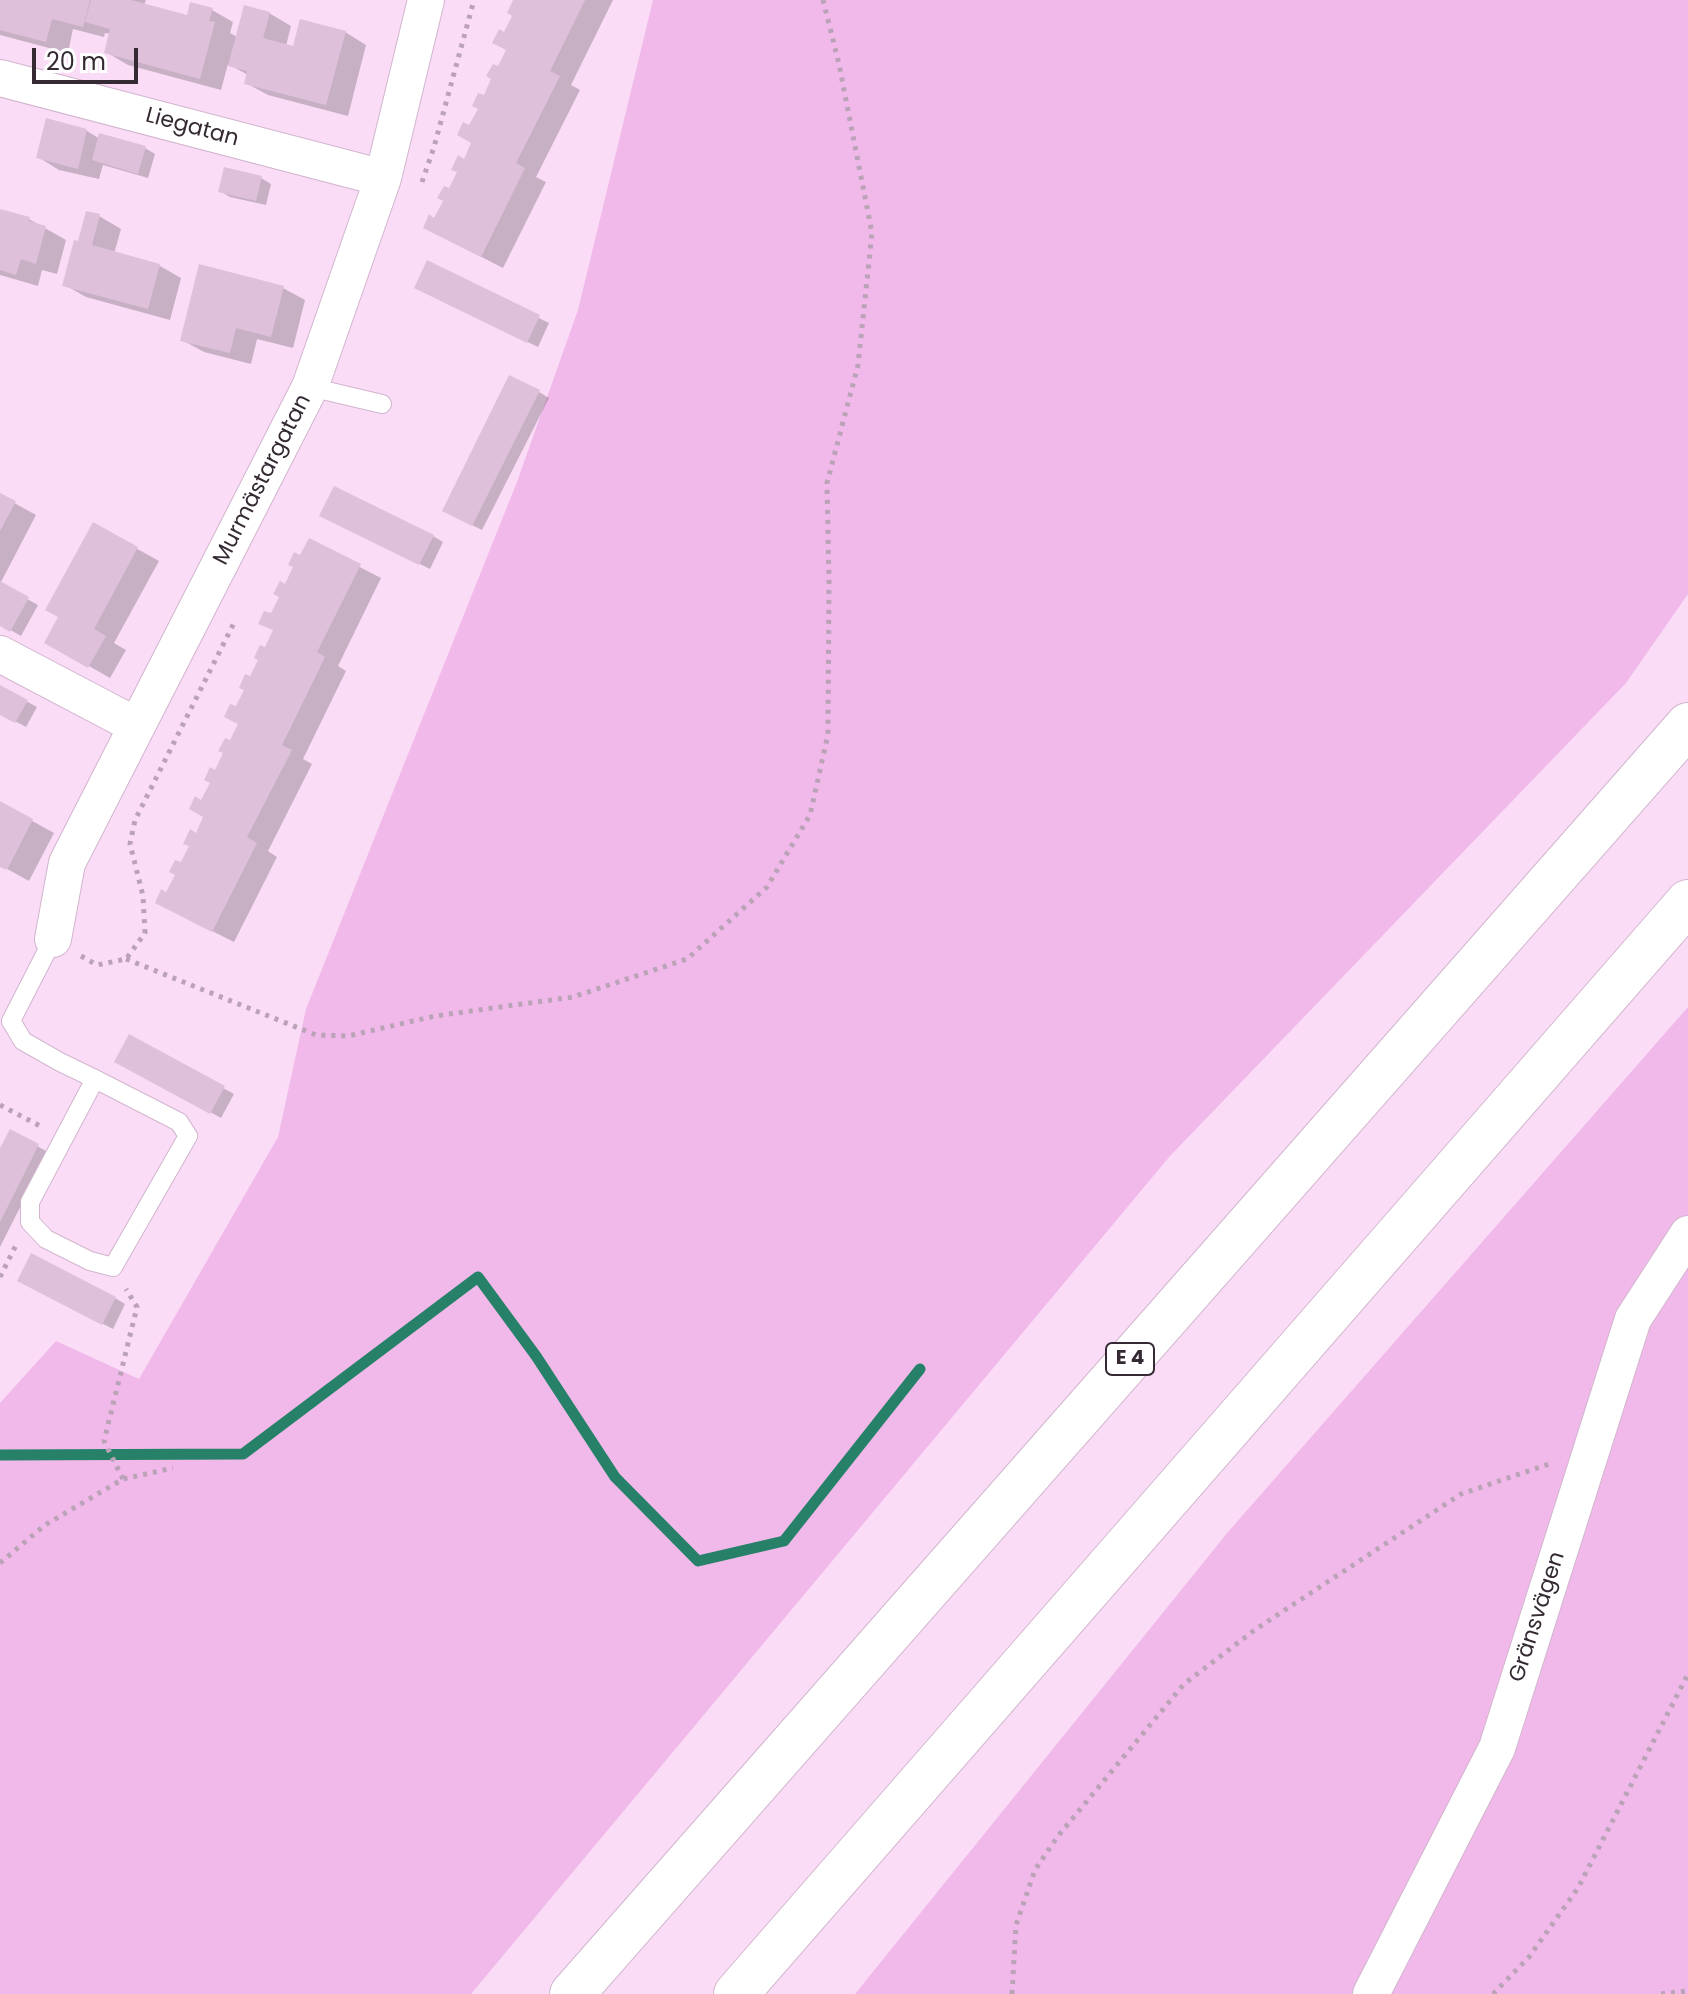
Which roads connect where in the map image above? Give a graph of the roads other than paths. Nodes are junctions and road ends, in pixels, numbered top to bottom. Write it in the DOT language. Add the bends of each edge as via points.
graph roads {
  1 [pos="426,0"];
  2 [pos="0,78"];
  3 [pos="383,178"];
  4 [pos="310,387"];
  5 [pos="382,404"];
  6 [pos="0,654"];
  7 [pos="1688,725"];
  8 [pos="137,726"];
  9 [pos="1688,902"];
  10 [pos="53,939"];
  11 [pos="95,1079"];
  12 [pos="1688,1234"];
  13 [pos="572,1994"];
  14 [pos="736,1994"];
  15 [pos="1371,1994"];
  1 -- 3 [label="street, Murmästargatan"];
  2 -- 3 [label="street, Liegatan"];
  3 -- 4 [label="street, Murmästargatan"];
  4 -- 5 [label="lane"];
  4 -- 8 [label="street, Murmästargatan"];
  6 -- 8 [label="street"];
  7 -- 13 [label="highway, E 4"];
  8 -- 10 [label="street, Murmästargatan" via="67,863"];
  9 -- 14 [label="highway"];
  10 -- 11 [label="lane" via="11,1021 23,1041"];
  11 -- 11 [label="lane" via="179,1122 188,1136 113,1267 46,1239 30,1222 30,1202"];
  12 -- 15 [label="street, Gränsvägen" via="1633,1319 1497,1748"];
}
